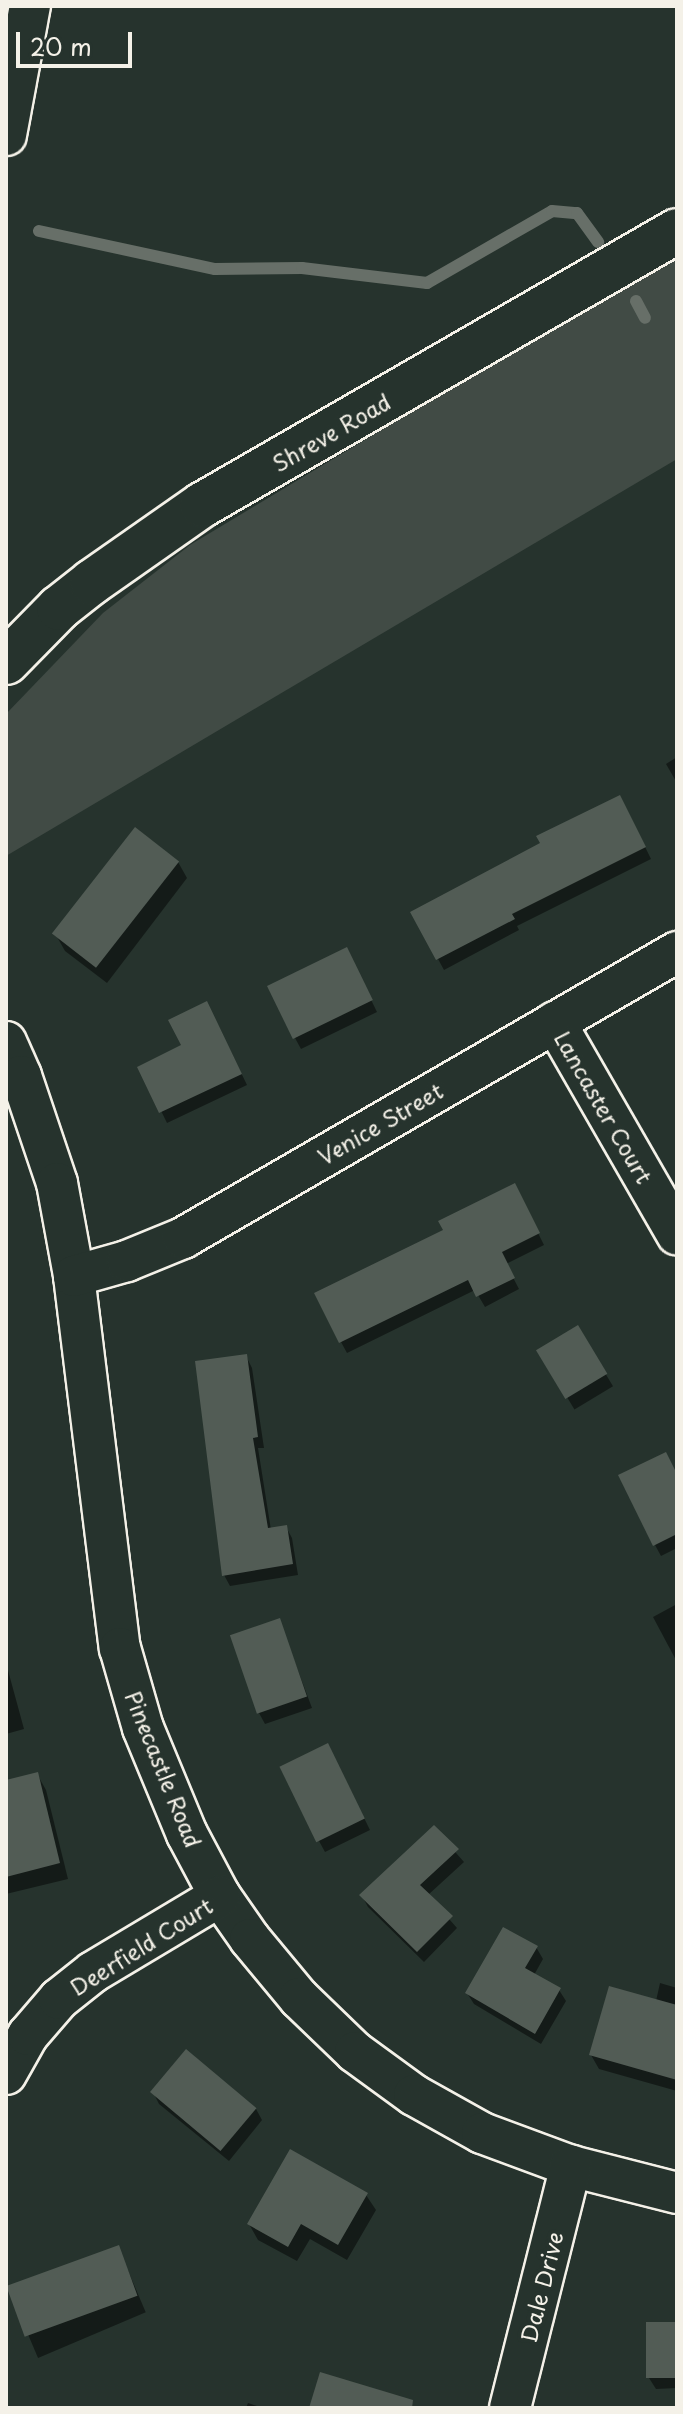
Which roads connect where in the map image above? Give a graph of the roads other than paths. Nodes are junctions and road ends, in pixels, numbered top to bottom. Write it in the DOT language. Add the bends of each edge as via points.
graph roads {
  1 [pos="30,6"];
  2 [pos="6,135"];
  3 [pos="677,231"];
  4 [pos="6,662"];
  5 [pos="677,952"];
  6 [pos="555,1022"];
  7 [pos="6,1042"];
  8 [pos="677,1234"];
  9 [pos="74,1276"];
  10 [pos="220,1896"];
  11 [pos="6,2074"];
  12 [pos="571,2166"];
  13 [pos="677,2193"];
  14 [pos="510,2408"];
  1 -- 2 [label="street"];
  3 -- 4 [label="main road, Shreve Road" via="202,505 81,591"];
  5 -- 6 [label="street, Venice Street"];
  6 -- 8 [label="street, Lancaster Court"];
  6 -- 9 [label="street, Venice Street" via="183,1238"];
  7 -- 9 [label="street, Pinecastle Road" via="57,1183"];
  9 -- 10 [label="street, Pinecastle Road" via="120,1648 143,1728 187,1834"];
  10 -- 11 [label="street, Deerfield Court" via="93,1972 59,1999 28,2035"];
  10 -- 12 [label="street, Pinecastle Road" via="299,1998 355,2052 414,2095 482,2133"];
  12 -- 13 [label="street, Pinecastle Road"];
  12 -- 14 [label="street, Dale Drive"];
}
